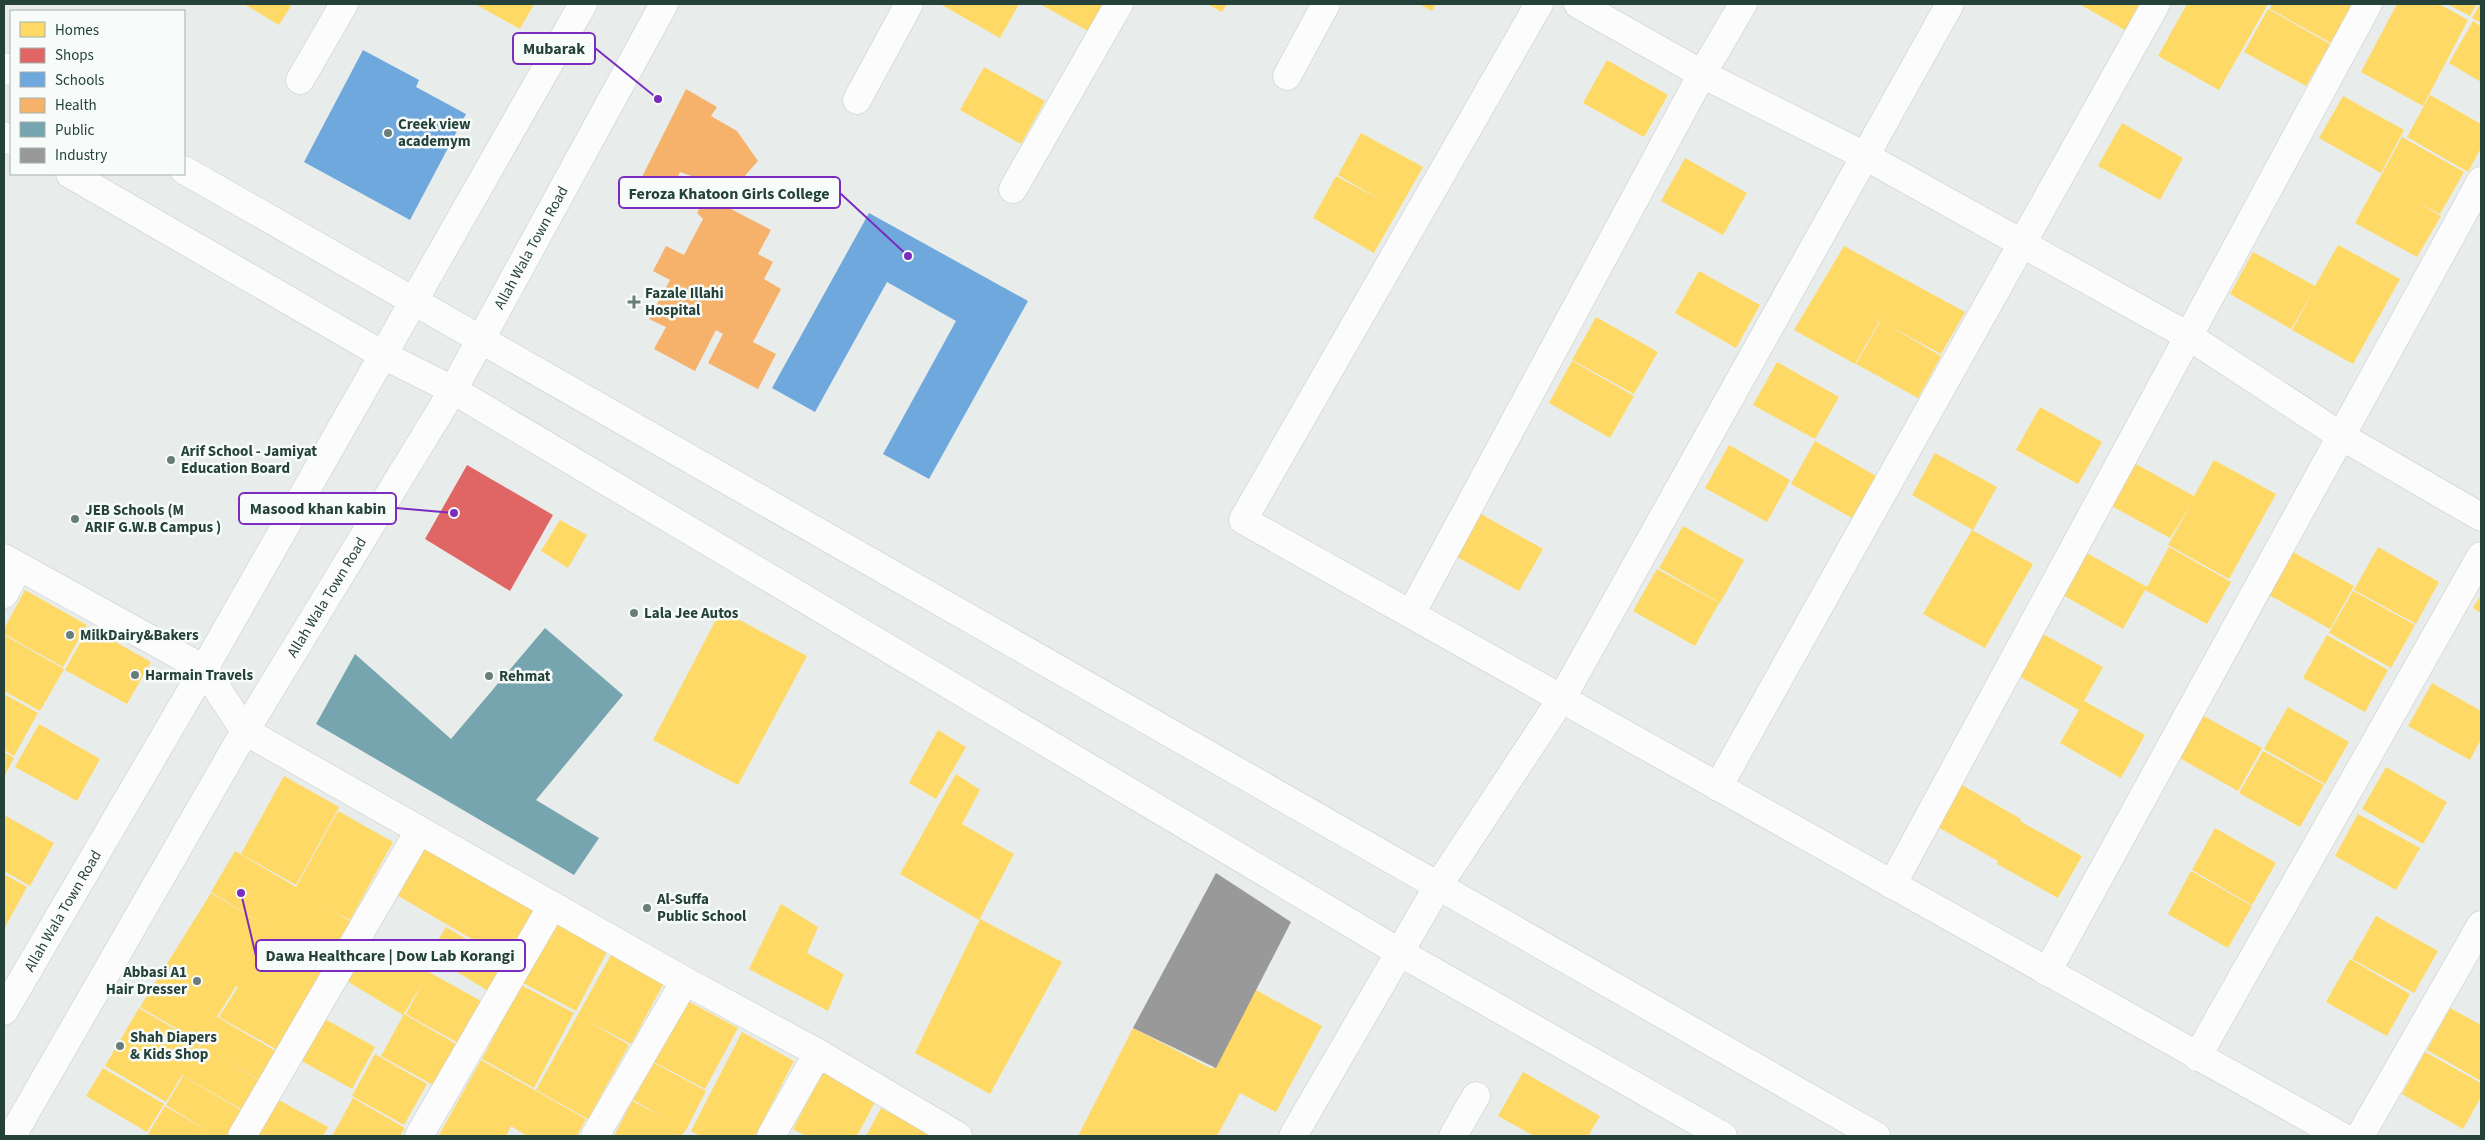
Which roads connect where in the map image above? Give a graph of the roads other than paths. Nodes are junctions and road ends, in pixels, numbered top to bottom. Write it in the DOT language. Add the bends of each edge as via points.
graph roads {
  1 [pos="344,4"];
  2 [pos="583,4"];
  3 [pos="664,4"];
  4 [pos="909,4"];
  5 [pos="1119,4"];
  6 [pos="1326,4"];
  7 [pos="1539,4"];
  8 [pos="1578,4"];
  9 [pos="1743,4"];
  10 [pos="1950,4"];
  11 [pos="2156,4"];
  12 [pos="2368,4"];
  13 [pos="1702,74"];
  14 [pos="1287,76"];
  15 [pos="300,80"];
  16 [pos="857,100"];
  17 [pos="1865,156"];
  18 [pos="185,171"];
  19 [pos="72,175"];
  20 [pos="2481,181"];
  21 [pos="1013,189"];
  22 [pos="2023,243"];
  23 [pos="414,303"];
  24 [pos="2190,337"];
  25 [pos="479,340"];
  26 [pos="383,354"];
  27 [pos="453,390"];
  28 [pos="2341,436"];
  29 [pos="2481,517"];
  30 [pos="2481,556"];
  31 [pos="12,562"];
  32 [pos="4,594"];
  33 [pos="1411,614"];
  34 [pos="204,669"];
  35 [pos="1562,698"];
  36 [pos="246,731"];
  37 [pos="1718,787"];
  38 [pos="419,832"];
  39 [pos="1892,885"];
  40 [pos="1438,886"];
  41 [pos="552,906"];
  42 [pos="2481,925"];
  43 [pos="1399,952"];
  44 [pos="2046,972"];
  45 [pos="685,981"];
  46 [pos="4,1011"];
  47 [pos="818,1053"];
  48 [pos="2198,1057"];
  49 [pos="1476,1096"];
  50 [pos="12,1136"];
  51 [pos="242,1136"];
  52 [pos="419,1136"];
  53 [pos="595,1136"];
  54 [pos="771,1136"];
  55 [pos="955,1136"];
  56 [pos="1294,1136"];
  57 [pos="1453,1136"];
  58 [pos="1723,1136"];
  59 [pos="1876,1136"];
  60 [pos="2340,1136"];
  61 [pos="2360,1136"];
  1 -- 15 [label="street"];
  2 -- 23 [label="street, Allah Wala Town Road"];
  3 -- 25 [label="street, Allah Wala Town Road"];
  4 -- 16 [label="street"];
  5 -- 21 [label="street"];
  6 -- 14 [label="street"];
  7 -- 33 [label="street" via="1242,520"];
  8 -- 13 [label="street"];
  9 -- 13 [label="street"];
  10 -- 17 [label="street"];
  11 -- 22 [label="street"];
  12 -- 24 [label="street"];
  13 -- 17 [label="street"];
  13 -- 33 [label="street"];
  17 -- 22 [label="street"];
  17 -- 35 [label="street"];
  18 -- 23 [label="street"];
  19 -- 26 [label="street"];
  20 -- 28 [label="street"];
  22 -- 24 [label="street"];
  22 -- 37 [label="street"];
  23 -- 25 [label="street"];
  23 -- 26 [label="street, Allah Wala Town Road"];
  24 -- 28 [label="street"];
  24 -- 39 [label="street"];
  25 -- 27 [label="street, Allah Wala Town Road"];
  25 -- 40 [label="street"];
  26 -- 27 [label="street"];
  26 -- 34 [label="street, Allah Wala Town Road"];
  27 -- 36 [label="street, Allah Wala Town Road"];
  27 -- 43 [label="street"];
  28 -- 29 [label="street"];
  28 -- 44 [label="street"];
  30 -- 48 [label="street"];
  31 -- 32 [label="street"];
  31 -- 34 [label="street"];
  33 -- 35 [label="street"];
  34 -- 36 [label="street"];
  34 -- 46 [label="street, Allah Wala Town Road"];
  35 -- 37 [label="street"];
  35 -- 40 [label="street"];
  36 -- 38 [label="street"];
  36 -- 50 [label="street, Allah Wala Town Road"];
  37 -- 39 [label="street"];
  38 -- 41 [label="street"];
  38 -- 51 [label="street"];
  39 -- 44 [label="street"];
  40 -- 43 [label="street"];
  40 -- 59 [label="street"];
  41 -- 45 [label="street"];
  41 -- 52 [label="street"];
  42 -- 61 [label="street"];
  43 -- 56 [label="street"];
  43 -- 58 [label="street"];
  44 -- 48 [label="street"];
  45 -- 47 [label="street"];
  45 -- 53 [label="street"];
  47 -- 54 [label="street"];
  47 -- 55 [label="street"];
  48 -- 60 [label="street"];
  49 -- 57 [label="street"];
}
